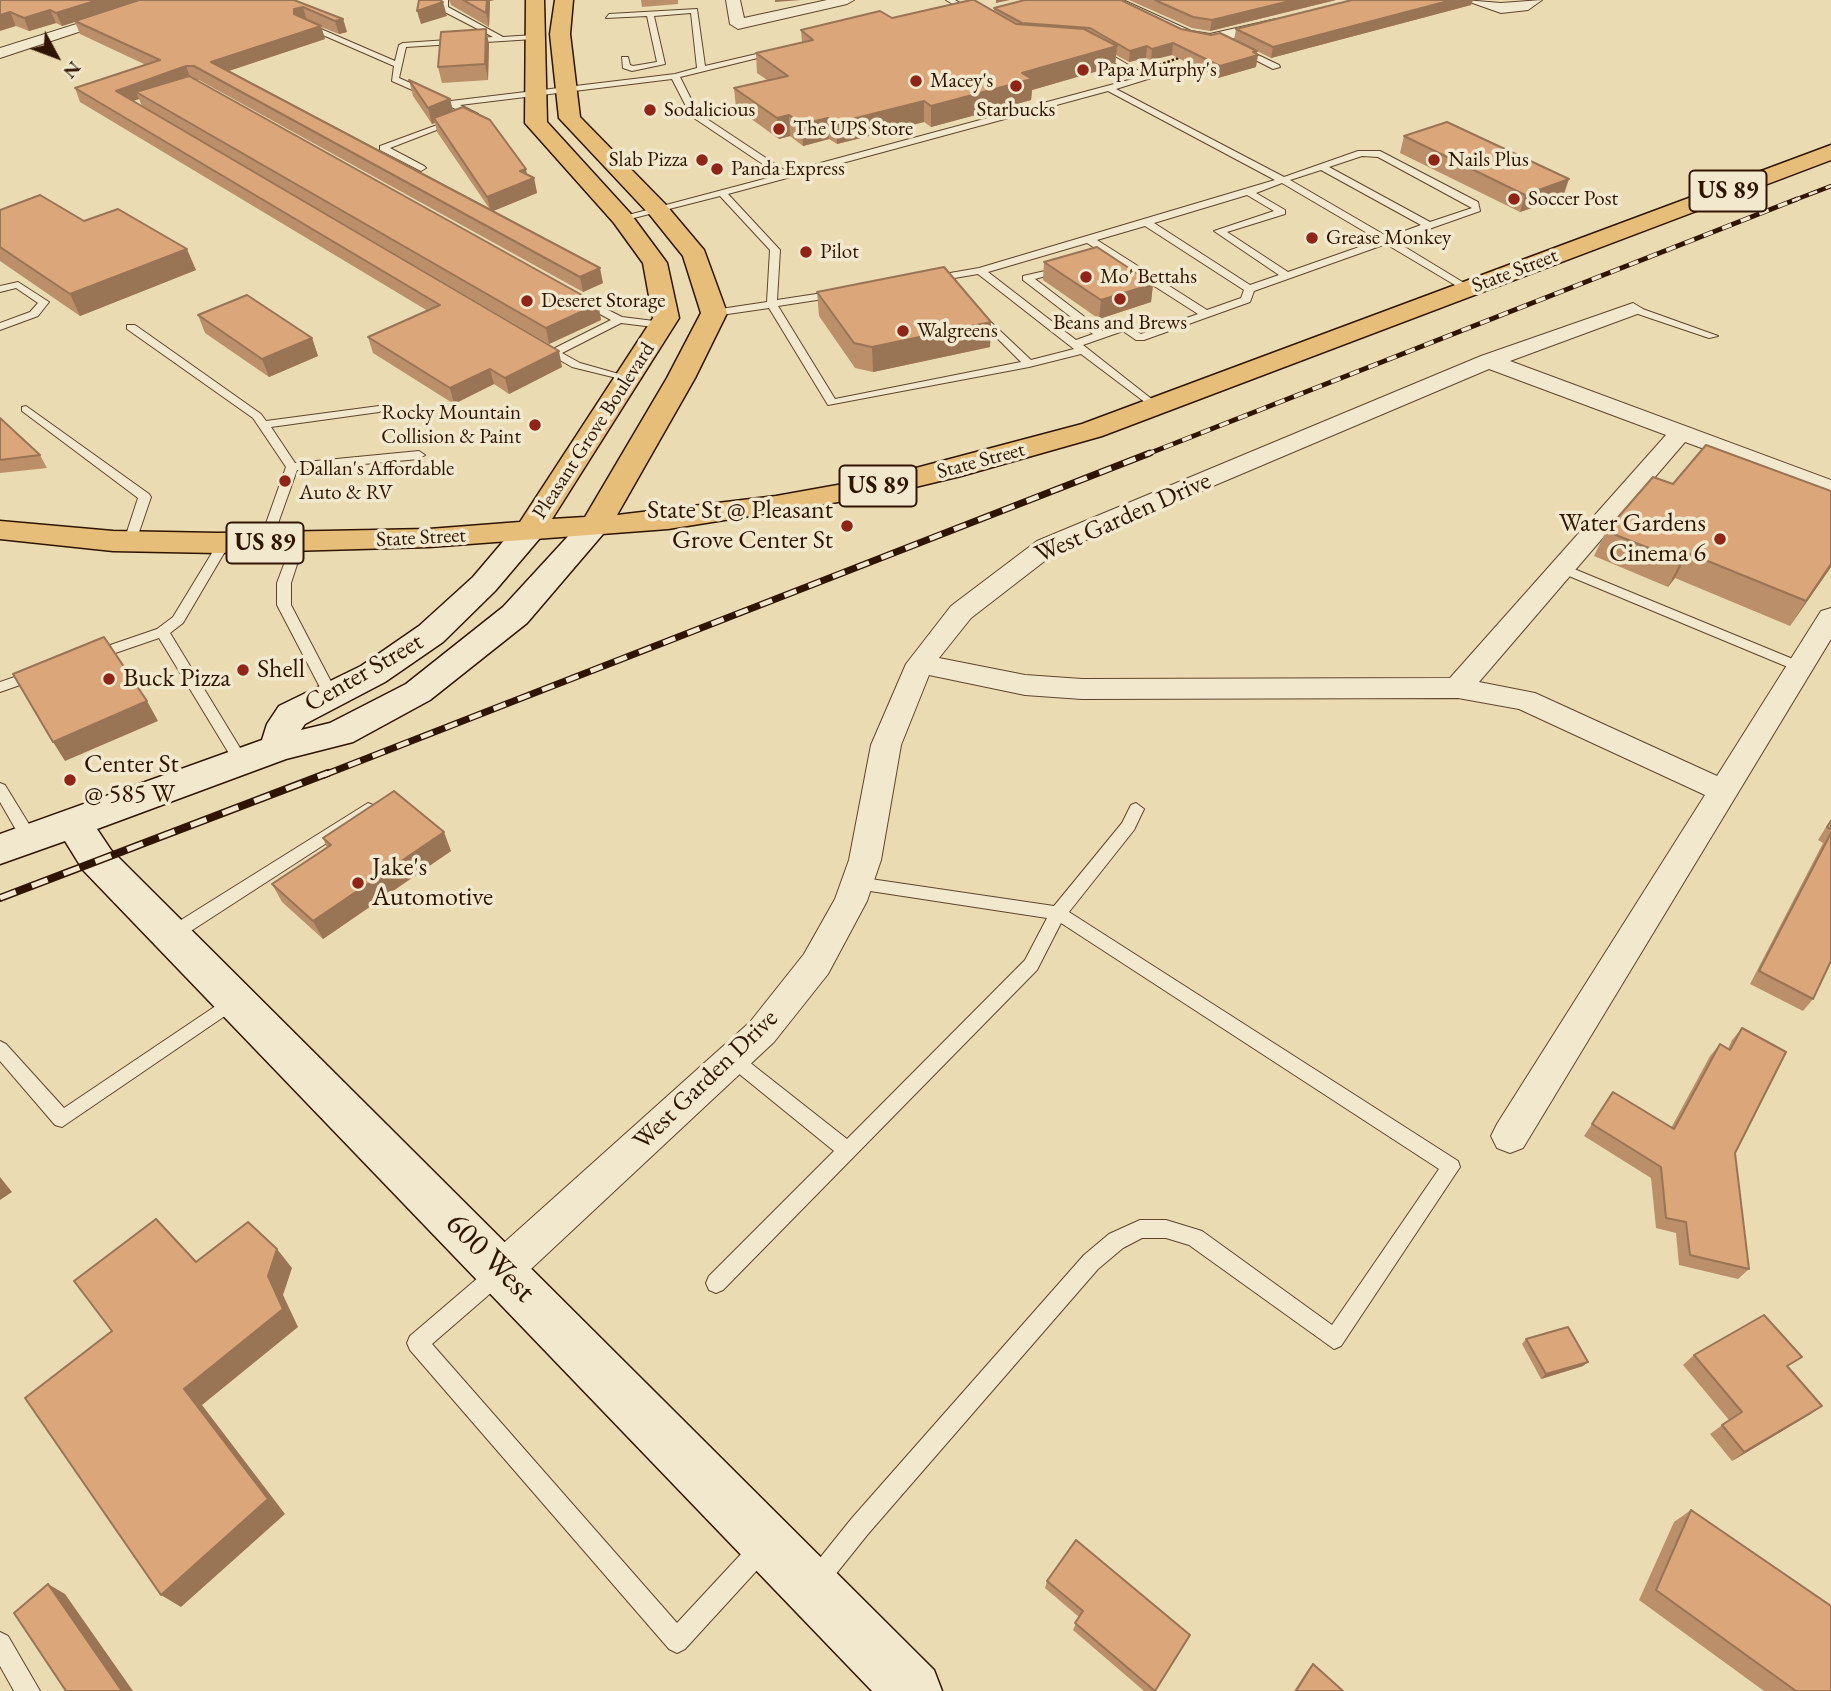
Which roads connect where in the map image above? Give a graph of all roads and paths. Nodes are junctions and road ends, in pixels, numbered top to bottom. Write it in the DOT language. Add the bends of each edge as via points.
graph roads {
  1 [pos="168,0"];
  2 [pos="444,0"];
  3 [pos="536,0"];
  4 [pos="564,0"];
  5 [pos="693,0"];
  6 [pos="733,0"];
  7 [pos="848,0"];
  8 [pos="950,0"];
  9 [pos="1111,0"];
  10 [pos="1471,0"];
  11 [pos="1535,0"];
  12 [pos="628,11"];
  13 [pos="694,11"];
  14 [pos="650,13"];
  15 [pos="609,16"];
  16 [pos="963,16"];
  17 [pos="977,16"];
  18 [pos="987,17"];
  19 [pos="1291,20"];
  20 [pos="303,25"];
  21 [pos="620,25"];
  22 [pos="534,37"];
  23 [pos="1214,38"];
  24 [pos="502,39"];
  25 [pos="1086,44"];
  26 [pos="779,50"];
  27 [pos="0,53"];
  28 [pos="625,60"];
  29 [pos="398,65"];
  30 [pos="1276,67"];
  31 [pos="701,69"];
  32 [pos="1133,70"];
  33 [pos="676,76"];
  34 [pos="1109,88"];
  35 [pos="565,90"];
  36 [pos="536,94"];
  37 [pos="451,104"];
  38 [pos="890,135"];
  39 [pos="877,139"];
  40 [pos="917,139"];
  41 [pos="873,151"];
  42 [pos="1831,152"];
  43 [pos="1322,167"];
  44 [pos="421,168"];
  45 [pos="785,174"];
  46 [pos="1283,180"];
  47 [pos="722,192"];
  48 [pos="1248,192"];
  49 [pos="658,210"];
  50 [pos="622,218"];
  51 [pos="1147,223"];
  52 [pos="1429,226"];
  53 [pos="1090,240"];
  54 [pos="1388,242"];
  55 [pos="1111,254"];
  56 [pos="1099,257"];
  57 [pos="1075,264"];
  58 [pos="980,271"];
  59 [pos="1287,276"];
  60 [pos="924,280"];
  61 [pos="0,289"];
  62 [pos="1249,289"];
  63 [pos="1469,289"];
  64 [pos="569,292"];
  65 [pos="849,292"];
  66 [pos="968,302"];
  67 [pos="772,304"];
  68 [pos="1633,309"];
  69 [pos="714,313"];
  70 [pos="1207,315"];
  71 [pos="619,320"];
  72 [pos="662,325"];
  73 [pos="0,327"];
  74 [pos="131,327"];
  75 [pos="1101,335"];
  76 [pos="1713,336"];
  77 [pos="535,342"];
  78 [pos="1077,348"];
  79 [pos="553,353"];
  80 [pos="1489,361"];
  81 [pos="1029,365"];
  82 [pos="629,380"];
  83 [pos="1154,406"];
  84 [pos="26,409"];
  85 [pos="379,409"];
  86 [pos="263,425"];
  87 [pos="1681,432"];
  88 [pos="419,455"];
  89 [pos="292,467"];
  90 [pos="1831,488"];
  91 [pos="594,527"];
  92 [pos="0,530"];
  93 [pos="529,531"];
  94 [pos="130,541"];
  95 [pos="224,543"];
  96 [pos="265,543"];
  97 [pos="298,543"];
  98 [pos="1562,568"];
  99 [pos="1831,617"];
  100 [pos="162,632"];
  101 [pos="75,661"];
  102 [pos="920,664"];
  103 [pos="1800,667"];
  104 [pos="50,670"];
  105 [pos="0,687"];
  106 [pos="1458,688"];
  107 [pos="331,695"];
  108 [pos="278,748"];
  109 [pos="241,761"];
  110 [pos="0,789"];
  111 [pos="1723,791"];
  112 [pos="385,798"];
  113 [pos="1136,809"];
  114 [pos="72,821"];
  115 [pos="15,843"];
  116 [pos="857,883"];
  117 [pos="1058,913"];
  118 [pos="171,935"];
  119 [pos="235,1000"];
  120 [pos="0,1049"];
  121 [pos="733,1059"];
  122 [pos="1510,1136"];
  123 [pos="848,1150"];
  124 [pos="502,1270"];
  125 [pos="716,1283"];
  126 [pos="767,1542"];
  127 [pos="811,1587"];
  128 [pos="0,1644"];
  129 [pos="28,1691"];
  130 [pos="913,1691"];
  1 -- 27 [label="street"];
  2 -- 24 [label="lane" via="444,8"];
  3 -- 22 [label="main road, Pleasant Grove Boulevard"];
  4 -- 35 [label="main road" via="560,34"];
  5 -- 13 [label="lane"];
  6 -- 7 [label="street" via="738,24"];
  8 -- 17 [label="lane"];
  9 -- 23 [label="street" via="1187,35"];
  10 -- 11 [label="street" via="1501,8 1523,8"];
  12 -- 14 [label="lane"];
  12 -- 15 [label="lane"];
  12 -- 21 [label="lane"];
  13 -- 14 [label="lane"];
  13 -- 31 [label="lane"];
  14 -- 28 [label="lane" via="661,64 632,69"];
  16 -- 17 [label="lane"];
  17 -- 18 [label="lane"];
  19 -- 23 [label="street"];
  20 -- 29 [label="lane"];
  22 -- 24 [label="lane"];
  22 -- 36 [label="main road, Pleasant Grove Boulevard"];
  23 -- 30 [label="lane"];
  23 -- 32 [label="path" via="1199,51"];
  24 -- 29 [label="lane" via="402,45"];
  25 -- 32 [label="lane"];
  26 -- 31 [label="lane"];
  29 -- 37 [label="lane" via="395,79"];
  31 -- 33 [label="lane"];
  32 -- 34 [label="lane" via="1147,78"];
  33 -- 35 [label="lane"];
  33 -- 45 [label="lane" via="694,114"];
  34 -- 40 [label="lane"];
  34 -- 46 [label="lane"];
  35 -- 36 [label="lane"];
  35 -- 49 [label="main road" via="570,118"];
  36 -- 37 [label="lane"];
  36 -- 50 [label="main road, Pleasant Grove Boulevard" via="536,123"];
  37 -- 44 [label="lane" via="474,114 383,148"];
  38 -- 40 [label="lane"];
  39 -- 41 [label="lane" via="871,141"];
  40 -- 41 [label="lane"];
  41 -- 45 [label="lane"];
  42 -- 63 [label="main road, State Street / US 89"];
  43 -- 46 [label="lane"];
  43 -- 52 [label="lane"];
  43 -- 52 [label="lane" via="1361,153 1380,154 1475,204 1477,209"];
  45 -- 47 [label="lane"];
  46 -- 48 [label="lane"];
  46 -- 54 [label="lane"];
  47 -- 49 [label="lane"];
  47 -- 67 [label="lane" via="775,250"];
  48 -- 51 [label="lane"];
  48 -- 59 [label="lane" via="1282,212 1219,231"];
  49 -- 50 [label="lane"];
  49 -- 69 [label="main road" via="695,255"];
  50 -- 72 [label="main road, Pleasant Grove Boulevard" via="655,263 666,318"];
  51 -- 53 [label="lane"];
  51 -- 62 [label="lane"];
  52 -- 54 [label="lane"];
  53 -- 55 [label="lane"];
  53 -- 58 [label="lane"];
  54 -- 59 [label="lane"];
  54 -- 63 [label="lane"];
  55 -- 56 [label="lane"];
  55 -- 70 [label="lane"];
  57 -- 75 [label="lane" via="1027,278"];
  58 -- 60 [label="lane" via="949,281"];
  58 -- 78 [label="lane"];
  59 -- 62 [label="lane"];
  61 -- 73 [label="lane" via="18,285 44,302 34,314"];
  62 -- 70 [label="lane" via="1246,300"];
  63 -- 83 [label="main road, State Street / US 89"];
  64 -- 71 [label="lane"];
  65 -- 67 [label="lane"];
  66 -- 81 [label="lane"];
  67 -- 69 [label="lane"];
  67 -- 81 [label="lane" via="832,403"];
  68 -- 76 [label="lane"];
  68 -- 80 [label="street, West Garden Drive"];
  69 -- 91 [label="main road, Pleasant Grove Boulevard"];
  70 -- 75 [label="lane" via="1140,338 1124,327"];
  71 -- 72 [label="lane"];
  71 -- 79 [label="lane"];
  72 -- 82 [label="main road, Pleasant Grove Boulevard"];
  74 -- 86 [label="lane" via="257,416"];
  75 -- 78 [label="lane"];
  77 -- 79 [label="lane"];
  78 -- 81 [label="lane"];
  78 -- 83 [label="lane"];
  79 -- 82 [label="lane" via="576,365"];
  80 -- 87 [label="street"];
  80 -- 102 [label="street, West Garden Drive" via="1046,547 961,612"];
  82 -- 93 [label="main road, Pleasant Grove Boulevard"];
  83 -- 91 [label="main road, State Street / US 89" via="1030,449 882,486 776,505"];
  84 -- 94 [label="lane" via="145,497"];
  85 -- 86 [label="lane"];
  86 -- 89 [label="lane"];
  87 -- 90 [label="street"];
  87 -- 98 [label="street"];
  88 -- 89 [label="lane"];
  89 -- 96 [label="lane"];
  91 -- 93 [label="main road, State Street / US 89"];
  91 -- 108 [label="main road, Center Street" via="515,615 418,692 341,733"];
  92 -- 94 [label="main road, State Street / US 89"];
  93 -- 97 [label="main road, State Street / US 89"];
  93 -- 107 [label="main road, Center Street" via="484,584 431,634 373,674"];
  94 -- 95 [label="main road, State Street / US 89"];
  95 -- 96 [label="main road, State Street / US 89"];
  95 -- 100 [label="lane" via="178,620"];
  96 -- 97 [label="main road, State Street / US 89"];
  97 -- 107 [label="lane" via="284,583 284,605"];
  98 -- 103 [label="lane"];
  98 -- 106 [label="street"];
  99 -- 103 [label="street"];
  100 -- 101 [label="lane"];
  100 -- 109 [label="lane"];
  102 -- 106 [label="street" via="1025,685 1082,689"];
  102 -- 116 [label="street, West Garden Drive" via="886,745"];
  103 -- 111 [label="street"];
  104 -- 105 [label="lane"];
  106 -- 111 [label="street" via="1525,700"];
  107 -- 108 [label="main road, Center Street" via="292,715"];
  108 -- 109 [label="main road"];
  109 -- 114 [label="main road"];
  110 -- 115 [label="lane"];
  111 -- 122 [label="street"];
  112 -- 118 [label="lane"];
  113 -- 117 [label="lane" via="1128,827"];
  114 -- 115 [label="main road"];
  114 -- 118 [label="main road, 600 West" via="97,860"];
  116 -- 117 [label="lane"];
  116 -- 121 [label="street, West Garden Drive" via="816,964 762,1032"];
  117 -- 123 [label="lane" via="1031,965"];
  117 -- 127 [label="lane" via="1451,1167 1334,1339 1195,1238 1166,1229 1140,1229 1116,1241 1091,1262"];
  118 -- 119 [label="main road, 600 West"];
  119 -- 120 [label="lane" via="62,1119"];
  119 -- 124 [label="main road, 600 West"];
  121 -- 123 [label="lane"];
  121 -- 124 [label="street, West Garden Drive"];
  123 -- 125 [label="lane"];
  124 -- 126 [label="main road, 600 West"];
  124 -- 126 [label="lane" via="417,1343 677,1641"];
  126 -- 127 [label="main road, 600 West"];
  127 -- 130 [label="main road, 600 West"];
  128 -- 129 [label="lane"];
}
